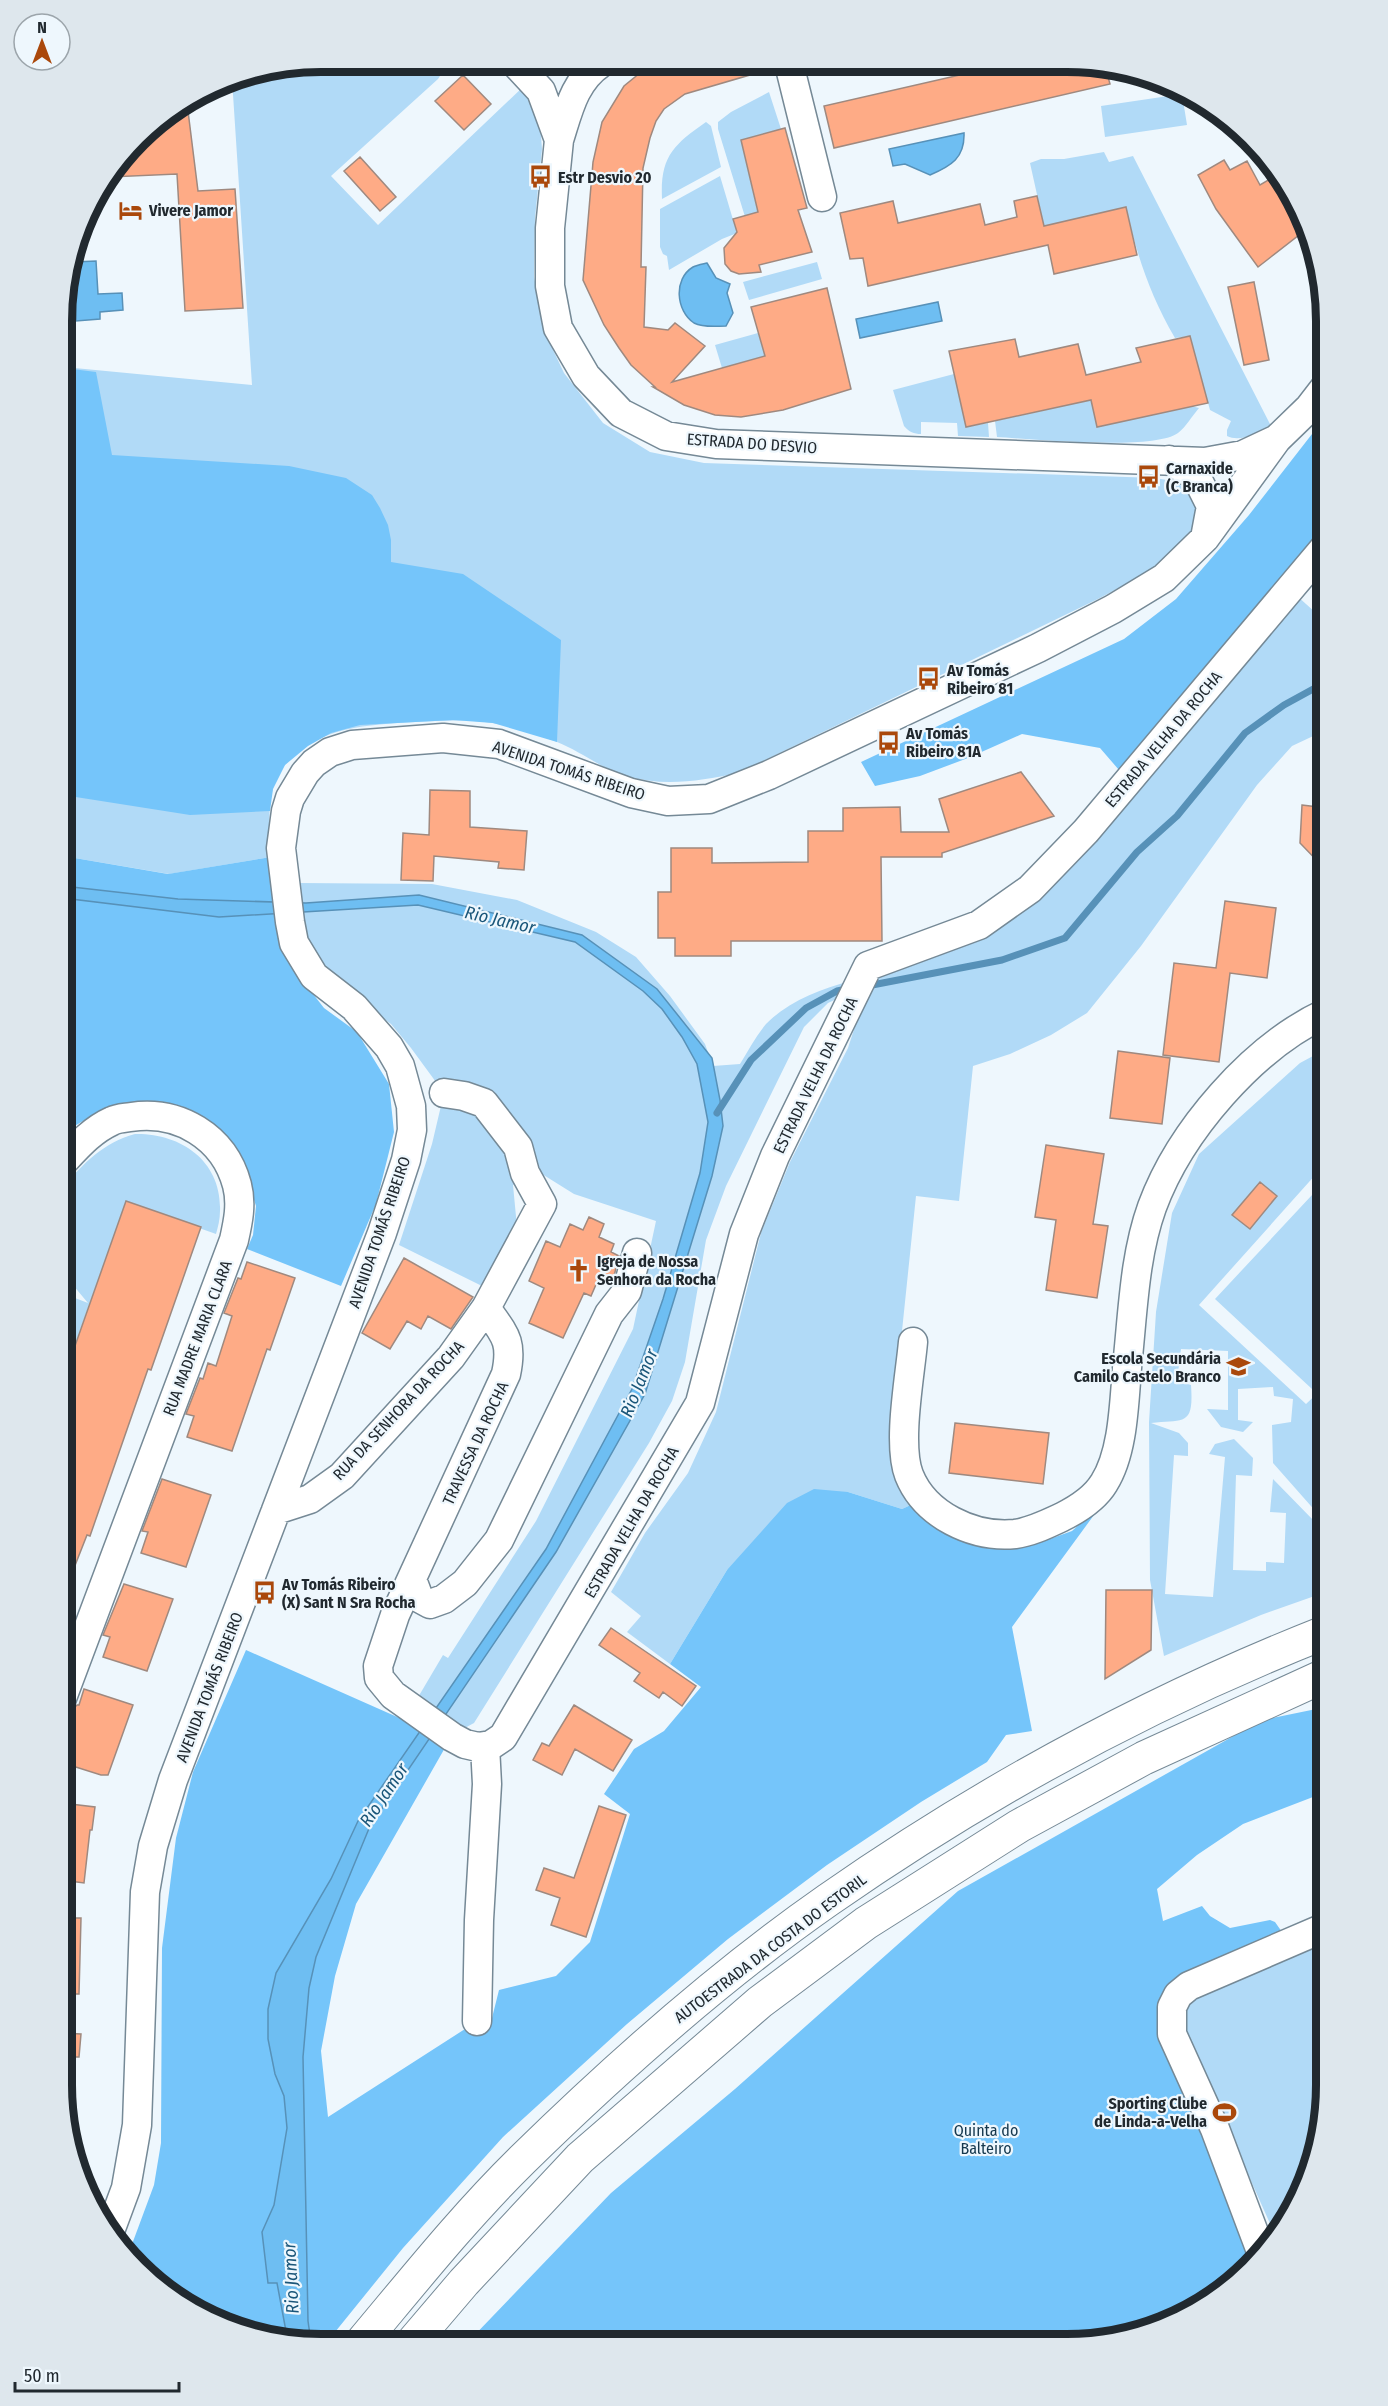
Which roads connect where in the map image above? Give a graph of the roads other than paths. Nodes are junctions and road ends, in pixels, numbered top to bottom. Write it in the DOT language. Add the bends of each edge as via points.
graph roads {
  1 [pos="523,72"];
  2 [pos="791,72"];
  3 [pos="578,74"];
  4 [pos="559,140"];
  5 [pos="822,197"];
  6 [pos="1316,399"];
  7 [pos="1277,439"];
  8 [pos="1167,459"];
  9 [pos="1205,538"];
  10 [pos="1316,558"];
  11 [pos="1316,1018"];
  12 [pos="444,1093"];
  13 [pos="72,1152"];
  14 [pos="637,1253"];
  15 [pos="486,1308"];
  16 [pos="913,1342"];
  17 [pos="276,1510"];
  18 [pos="412,1579"];
  19 [pos="1316,1636"];
  20 [pos="72,1671"];
  21 [pos="1316,1680"];
  22 [pos="485,1746"];
  23 [pos="1316,1931"];
  24 [pos="477,2021"];
  25 [pos="113,2222"];
  26 [pos="1258,2244"];
  27 [pos="369,2334"];
  28 [pos="420,2334"];
  1 -- 4 [label="street, ESTRADA DO DESVIO" via="541,91"];
  2 -- 5 [label="street"];
  3 -- 4 [label="street"];
  4 -- 8 [label="street, ESTRADA DO DESVIO" via="550,228 550,286 558,328 586,376 621,414 666,436 716,444"];
  6 -- 7 [label="street, AVENIDA TOMÁS RIBEIRO"];
  7 -- 8 [label="street, ESTRADA DO DESVIO" via="1243,455 1205,462"];
  7 -- 9 [label="street, AVENIDA TOMÁS RIBEIRO"];
  8 -- 9 [label="street, ESTRADA DO DESVIO" via="1196,476 1211,506"];
  9 -- 17 [label="street, AVENIDA TOMÁS RIBEIRO" via="1164,578 1085,624 780,770 709,799 669,801 632,793 500,744 443,738 352,745 330,752 305,773 290,798 281,848 294,943 314,976 354,1007 400,1066 411,1106 412,1130 382,1233"];
  10 -- 22 [label="street, ESTRADA VELHA DA ROCHA" via="1086,831 1030,889 979,926 868,966 775,1156 744,1234 700,1403 503,1737"];
  11 -- 16 [label="street" via="1278,1041 1248,1068 1188,1139 1168,1172 1142,1247 1115,1458 1104,1483 1091,1498 1073,1512 1017,1534 994,1534 962,1526 940,1513 918,1490 905,1458"];
  12 -- 15 [label="street, RUA DA SENHORA DA ROCHA" via="484,1103 518,1147 525,1173 542,1204"];
  13 -- 20 [label="street, RUA MADRE MARIA CLARA" via="88,1135 114,1120 151,1114 171,1118 201,1132 216,1147 237,1186 240,1216"];
  14 -- 18 [label="street" via="627,1291 609,1314 499,1540 465,1583 444,1599 430,1604 419,1598"];
  15 -- 17 [label="street, RUA DA SENHORA DA ROCHA" via="451,1357 342,1476 310,1498"];
  15 -- 18 [label="street, TRAVESSA DA ROCHA" via="507,1341 510,1354 506,1374"];
  17 -- 25 [label="street, AVENIDA TOMÁS RIBEIRO" via="173,1780 153,1846 143,1926 137,2125 126,2188"];
  18 -- 22 [label="street" via="378,1666 380,1678 393,1695 452,1737 465,1744"];
  19 -- 27 [label="highway, AUTOESTRADA DA COSTA DO ESTORIL" via="1196,1688 1062,1756 944,1825 827,1901 668,2026 529,2153 445,2242"];
  21 -- 28 [label="highway" via="1144,1758 1019,1826 866,1923 752,2009 580,2157"];
  22 -- 24 [label="street" via="488,1784"];
  23 -- 26 [label="street" via="1189,1986 1172,2007 1172,2034 1215,2130"];
}
